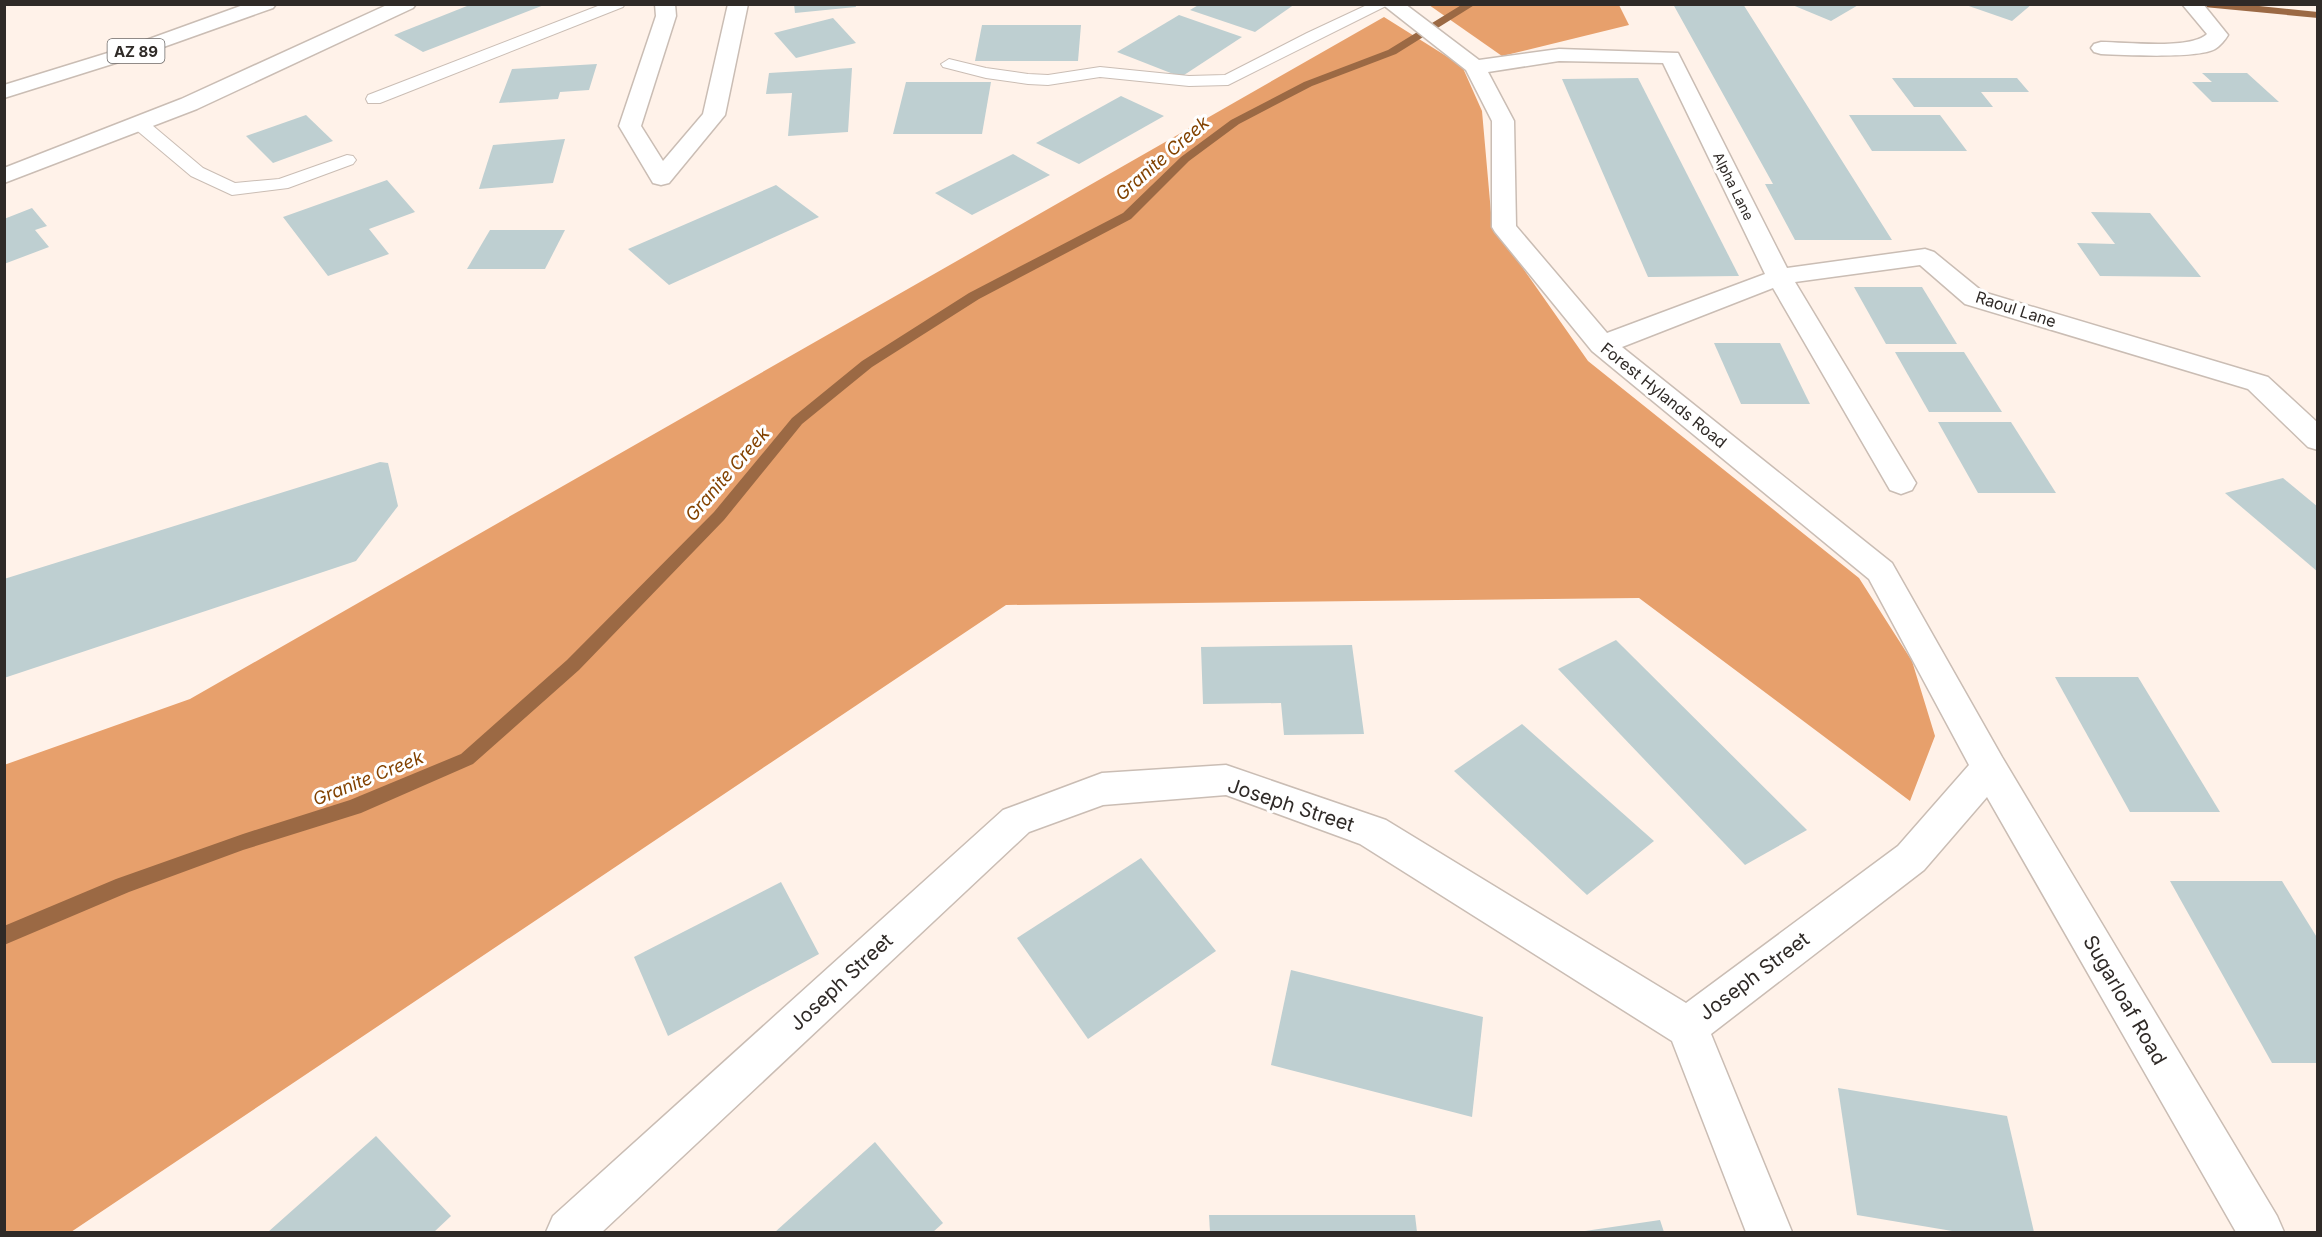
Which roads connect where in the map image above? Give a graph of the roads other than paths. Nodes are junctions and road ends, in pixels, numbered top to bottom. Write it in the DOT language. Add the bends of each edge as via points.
graph roads {
  1 [pos="266,4"];
  2 [pos="406,4"];
  3 [pos="618,4"];
  4 [pos="665,4"];
  5 [pos="738,4"];
  6 [pos="1383,4"];
  7 [pos="1392,4"];
  8 [pos="2195,8"];
  9 [pos="2102,48"];
  10 [pos="949,64"];
  11 [pos="1475,67"];
  12 [pos="4,92"];
  13 [pos="374,99"];
  14 [pos="140,124"];
  15 [pos="346,160"];
  16 [pos="4,176"];
  17 [pos="1779,277"];
  18 [pos="1602,345"];
  19 [pos="2318,440"];
  20 [pos="1901,483"];
  21 [pos="1989,768"];
  22 [pos="1687,1027"];
  23 [pos="569,1233"];
  24 [pos="1769,1233"];
  25 [pos="2261,1233"];
  1 -- 12 [label="street, AZ 89"];
  2 -- 14 [label="street"];
  3 -- 13 [label="lane"];
  4 -- 5 [label="street" via="666,16 630,126 661,178 714,115"];
  6 -- 10 [label="lane" via="1228,80 1189,81 1100,72 1028,79"];
  7 -- 11 [label="street, Forest Hylands Road"];
  8 -- 9 [label="street" via="2218,35 2207,45 2174,49"];
  11 -- 17 [label="street, Alpha Lane" via="1559,55 1671,57"];
  11 -- 18 [label="street, Forest Hylands Road" via="1503,121 1504,227"];
  14 -- 15 [label="lane" via="197,172 232,189 282,184"];
  14 -- 16 [label="street"];
  17 -- 18 [label="street, Raoul Lane"];
  17 -- 19 [label="street, Raoul Lane" via="1925,257 1974,298 2258,383"];
  17 -- 20 [label="street, Alpha Lane"];
  18 -- 21 [label="street, Forest Hylands Road" via="1881,571"];
  21 -- 22 [label="street, Joseph Street" via="1911,858"];
  21 -- 25 [label="street, Sugarloaf Road"];
  22 -- 23 [label="street, Joseph Street" via="1373,832 1226,780 1102,789 1016,821"];
  22 -- 24 [label="street"];
}
